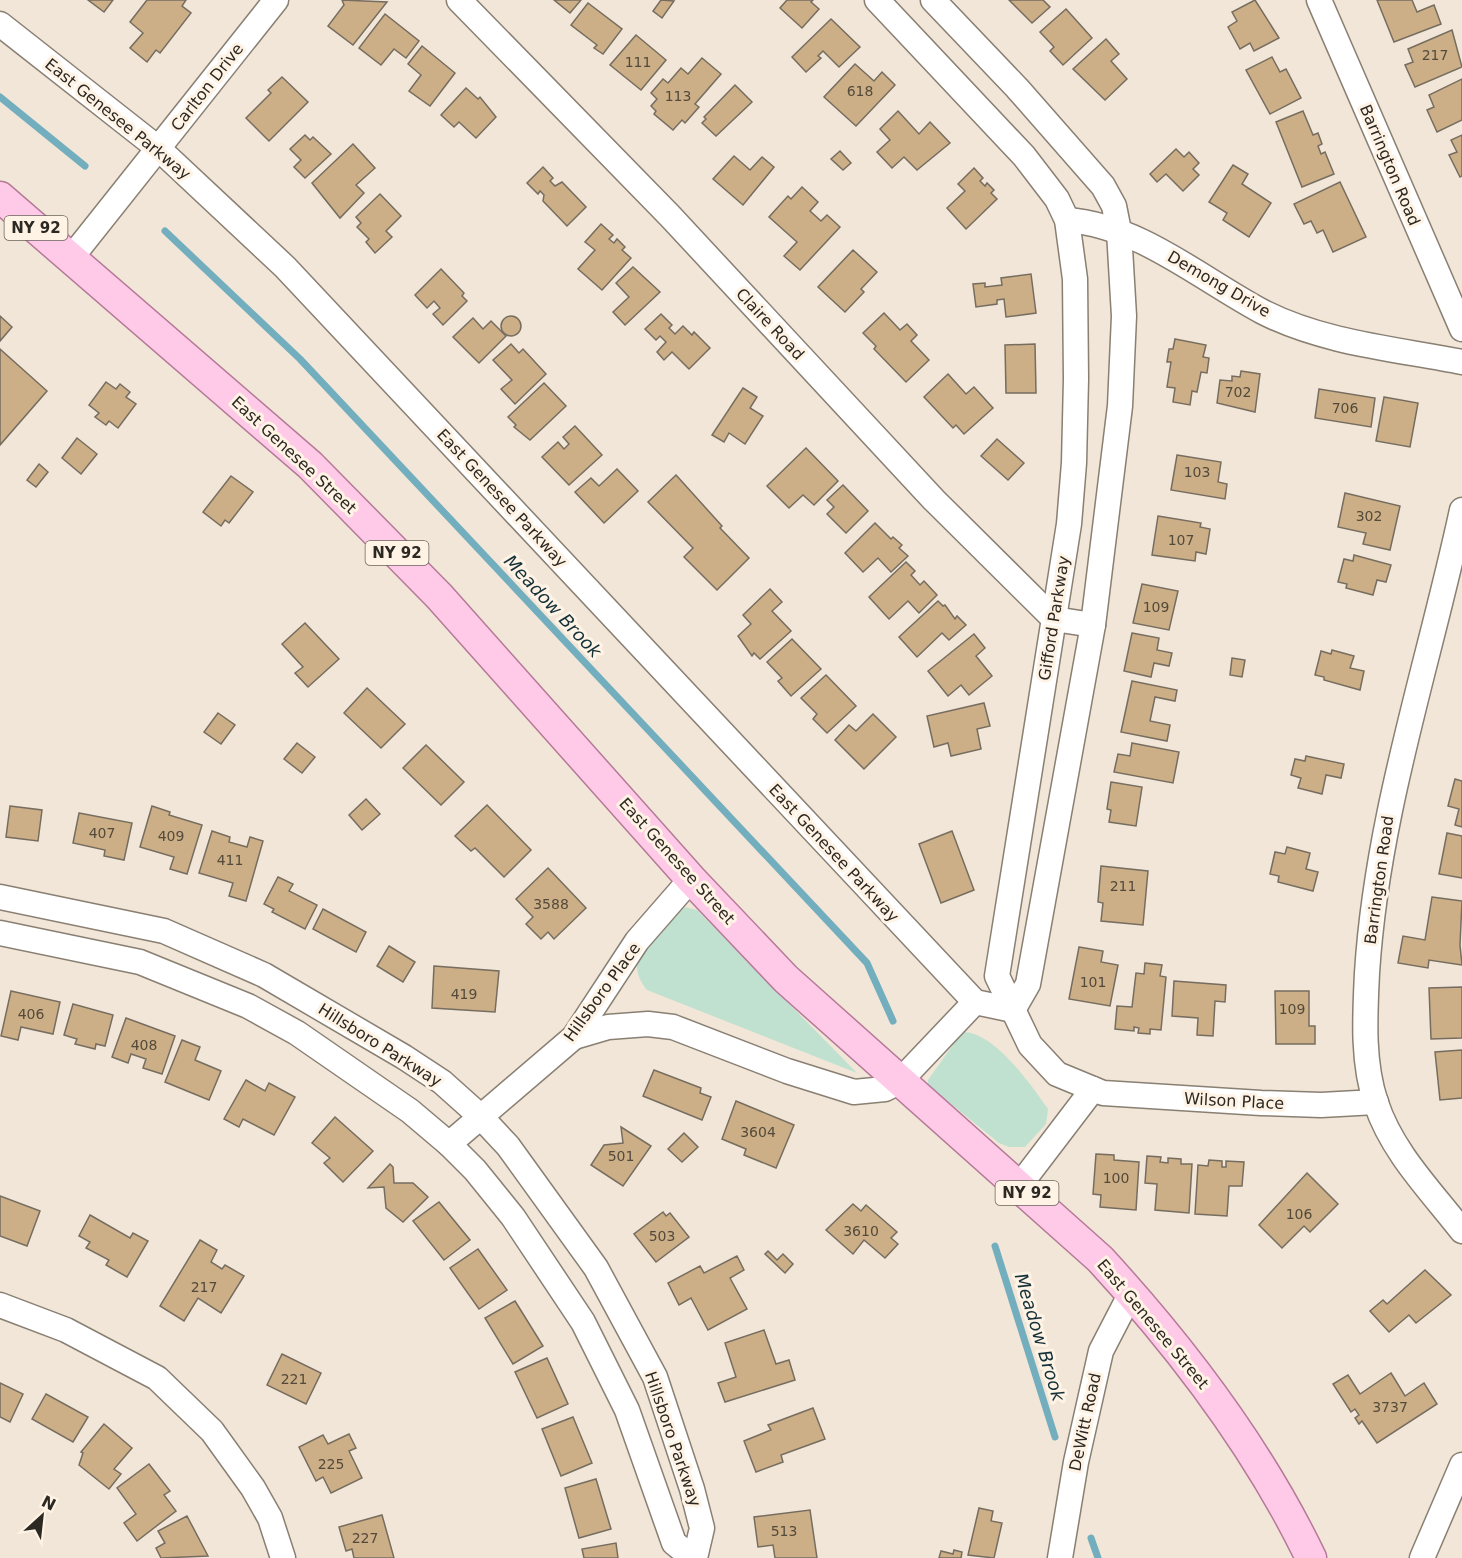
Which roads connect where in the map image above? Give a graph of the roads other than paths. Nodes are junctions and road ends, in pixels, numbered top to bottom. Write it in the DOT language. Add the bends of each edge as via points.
graph roads {
  1 [pos="276,0"];
  2 [pos="459,0"];
  3 [pos="877,0"];
  4 [pos="933,0"];
  5 [pos="1319,0"];
  6 [pos="0,24"];
  7 [pos="159,148"];
  8 [pos="0,197"];
  9 [pos="1067,220"];
  10 [pos="1119,231"];
  11 [pos="71,258"];
  12 [pos="1462,329"];
  13 [pos="1462,362"];
  14 [pos="1462,510"];
  15 [pos="1054,619"];
  16 [pos="1093,626"];
  17 [pos="691,879"];
  18 [pos="0,897"];
  19 [pos="0,933"];
  20 [pos="975,1002"];
  21 [pos="1013,1010"];
  22 [pos="574,1037"];
  23 [pos="899,1082"];
  24 [pos="1093,1089"];
  25 [pos="1376,1102"];
  26 [pos="480,1116"];
  27 [pos="449,1144"];
  28 [pos="1019,1186"];
  29 [pos="1462,1231"];
  30 [pos="1131,1293"];
  31 [pos="0,1305"];
  32 [pos="1462,1465"];
  33 [pos="283,1558"];
  34 [pos="694,1558"];
  35 [pos="1060,1558"];
  36 [pos="1311,1558"];
  37 [pos="1422,1558"];
  1 -- 7 [label="street, Carlton Drive"];
  2 -- 15 [label="street, Claire Road" via="670,216 934,500"];
  3 -- 9 [label="street" via="1024,156"];
  4 -- 10 [label="street" via="1103,186 1114,206"];
  5 -- 12 [label="street, Barrington Road"];
  6 -- 7 [label="street, East Genesee Parkway"];
  7 -- 11 [label="street, Carlton Drive"];
  7 -- 20 [label="street, East Genesee Parkway" via="285,267"];
  8 -- 11 [label="main road, East Genesee Street / NY 92"];
  9 -- 10 [label="street, Demong Drive"];
  9 -- 15 [label="street, Gifford Parkway" via="1075,279 1074,463"];
  10 -- 13 [label="street, Demong Drive" via="1161,251 1264,312 1328,336"];
  10 -- 16 [label="street" via="1124,316 1120,406"];
  11 -- 17 [label="main road, East Genesee Street / NY 92" via="310,465 439,596"];
  14 -- 25 [label="street, Barrington Road" via="1387,818 1371,912 1365,1017 1369,1073"];
  15 -- 16 [label="street"];
  15 -- 21 [label="street, Gifford Parkway" via="997,976"];
  16 -- 21 [label="street" via="1028,984"];
  17 -- 22 [label="street, Hillsboro Place" via="638,941"];
  17 -- 23 [label="main road, East Genesee Street / NY 92" via="786,979"];
  18 -- 26 [label="street, Hillsboro Parkway" via="164,931 264,975 404,1057 442,1082"];
  19 -- 27 [label="street, Hillsboro Parkway" via="140,962 248,1006 297,1033 410,1111"];
  20 -- 21 [label="street"];
  20 -- 23 [label="street"];
  21 -- 24 [label="street, Gifford Parkway" via="1030,1045 1057,1074"];
  22 -- 23 [label="street" via="608,1027 673,1027 854,1092 885,1089"];
  22 -- 26 [label="street, Hillsboro Place"];
  23 -- 28 [label="main road, East Genesee Street / NY 92"];
  24 -- 25 [label="street, Wilson Place" via="1103,1093 1261,1103"];
  24 -- 28 [label="street"];
  25 -- 29 [label="street, Barrington Road" via="1399,1151"];
  26 -- 27 [label="street, Hillsboro Place"];
  26 -- 34 [label="street, Hillsboro Parkway" via="508,1146 596,1268 655,1377 702,1528"];
  27 -- 34 [label="street, Hillsboro Parkway" via="513,1217 583,1322 627,1410 674,1543"];
  28 -- 30 [label="main road, East Genesee Street / NY 92" via="1100,1259"];
  30 -- 35 [label="street, DeWitt Road" via="1101,1351"];
  30 -- 36 [label="main road, East Genesee Street / NY 92" via="1208,1389 1266,1476"];
  31 -- 33 [label="street" via="66,1330 157,1378 212,1431 254,1488 270,1518"];
  32 -- 37 [label="street"];
}
